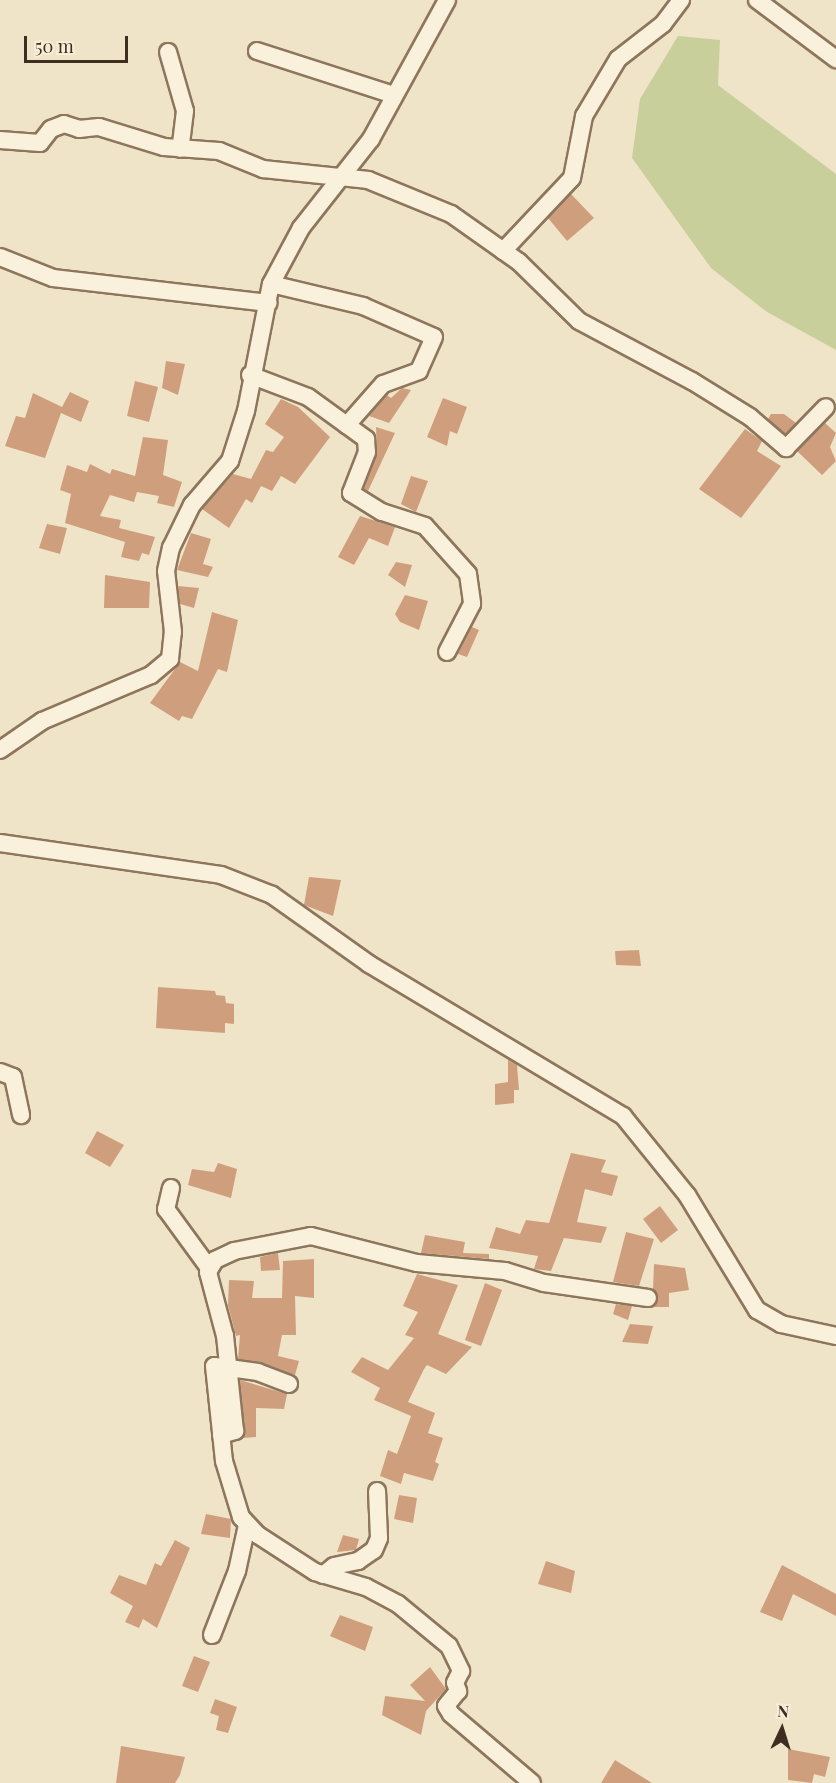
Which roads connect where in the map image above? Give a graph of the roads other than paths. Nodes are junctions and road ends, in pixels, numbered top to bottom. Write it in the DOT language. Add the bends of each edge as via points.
graph roads {
  1 [pos="447,0"];
  2 [pos="681,0"];
  3 [pos="757,0"];
  4 [pos="257,51"];
  5 [pos="168,52"];
  6 [pos="836,59"];
  7 [pos="394,95"];
  8 [pos="0,140"];
  9 [pos="180,149"];
  10 [pos="343,176"];
  11 [pos="503,251"];
  12 [pos="0,257"];
  13 [pos="271,284"];
  14 [pos="269,303"];
  15 [pos="250,375"];
  16 [pos="826,407"];
  17 [pos="347,425"];
  18 [pos="447,652"];
  19 [pos="0,750"];
  20 [pos="0,843"];
  21 [pos="0,1072"];
  22 [pos="21,1115"];
  23 [pos="171,1188"];
  24 [pos="209,1268"];
  25 [pos="648,1298"];
  26 [pos="836,1336"];
  27 [pos="223,1366"];
  28 [pos="289,1384"];
  29 [pos="377,1491"];
  30 [pos="247,1525"];
  31 [pos="327,1572"];
  32 [pos="212,1635"];
  33 [pos="532,1783"];
  1 -- 7 [label="street"];
  2 -- 11 [label="street" via="663,24 618,59 584,116 572,178"];
  3 -- 6 [label="street"];
  4 -- 7 [label="street"];
  5 -- 9 [label="street" via="185,111"];
  7 -- 10 [label="street" via="371,139"];
  8 -- 9 [label="street" via="40,143 51,129 66,124 80,129 104,128"];
  9 -- 10 [label="street" via="219,151 273,171"];
  10 -- 11 [label="street" via="368,180 451,214"];
  10 -- 13 [label="street" via="301,228"];
  11 -- 16 [label="street" via="579,321 702,387 750,417 786,448"];
  12 -- 14 [label="street" via="53,278"];
  13 -- 14 [label="street"];
  13 -- 17 [label="street" via="363,306 434,337 419,371 383,384"];
  14 -- 15 [label="street"];
  15 -- 17 [label="street" via="299,392"];
  15 -- 19 [label="street" via="246,411 230,461 192,505 171,548 166,571 173,632 170,659 151,675 42,721"];
  17 -- 18 [label="street" via="368,441 351,493 382,512 425,526 471,582 472,604"];
  20 -- 26 [label="street" via="247,882 442,1009 603,1101 657,1153 757,1310 791,1328"];
  21 -- 22 [label="street" via="13,1077"];
  23 -- 24 [label="street" via="166,1209"];
  24 -- 25 [label="street" via="234,1251 312,1236 417,1263 505,1271 544,1283"];
  24 -- 27 [label="street"];
  27 -- 28 [label="street"];
  27 -- 30 [label="street" via="231,1493"];
  29 -- 31 [label="street" via="379,1538 374,1550 358,1561"];
  30 -- 31 [label="street"];
  30 -- 32 [label="street" via="237,1571"];
  31 -- 33 [label="street" via="398,1604 449,1646 461,1671 455,1683 458,1691 446,1706"];
}
